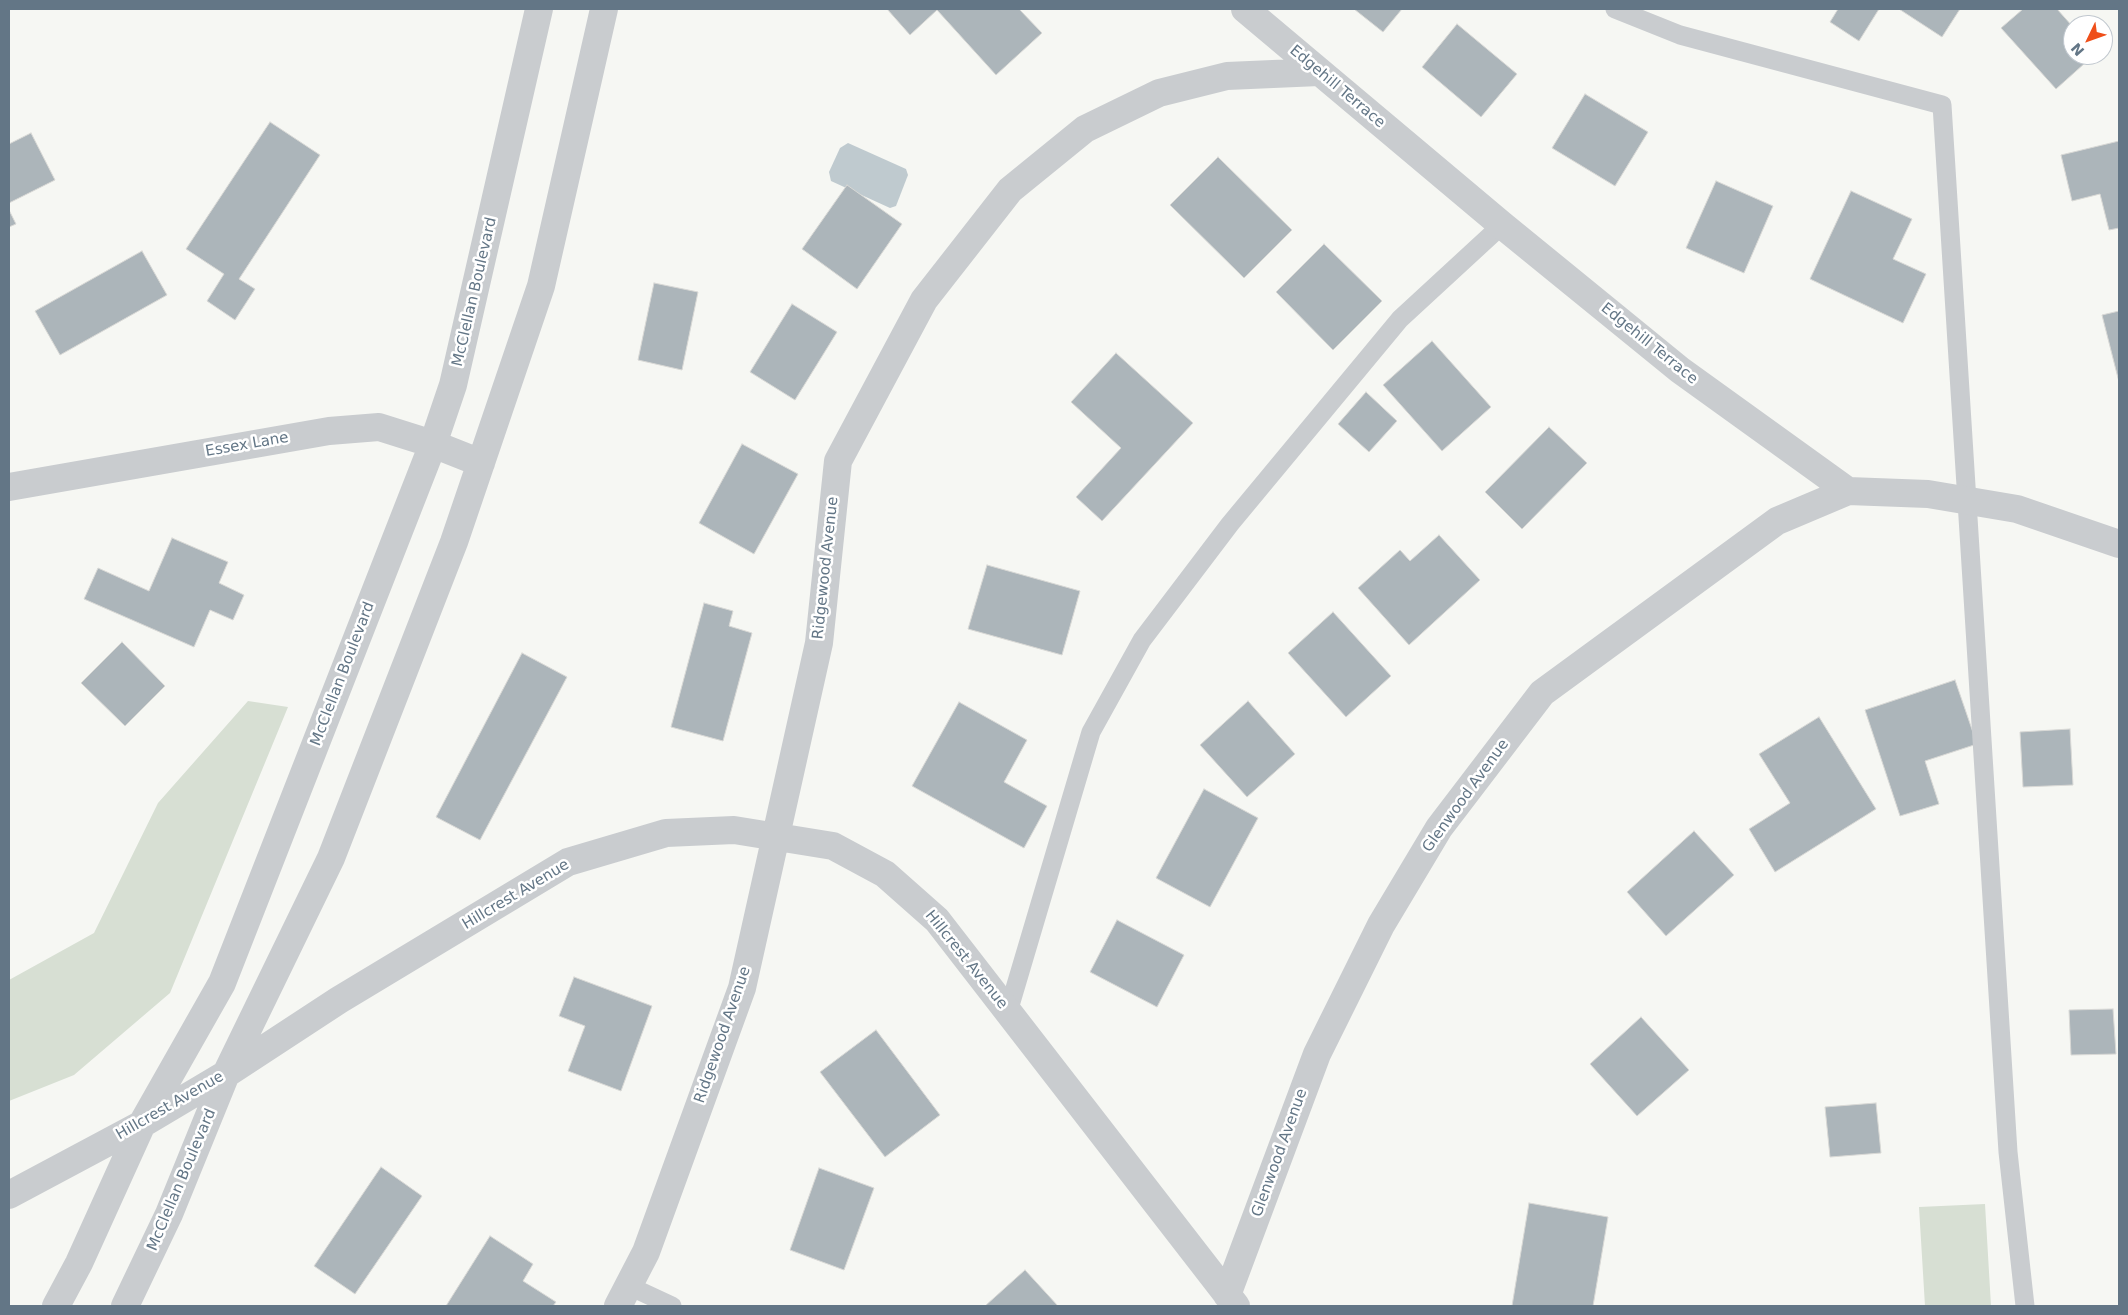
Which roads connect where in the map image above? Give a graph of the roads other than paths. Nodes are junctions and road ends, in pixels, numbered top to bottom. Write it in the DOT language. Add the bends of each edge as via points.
graph roads {
  1 [pos="539,9"];
  2 [pos="604,9"];
  3 [pos="1245,9"];
  4 [pos="1615,9"];
  5 [pos="1319,72"];
  6 [pos="1502,225"];
  7 [pos="433,444"];
  8 [pos="481,463"];
  9 [pos="9,487"];
  10 [pos="1848,491"];
  11 [pos="1968,501"];
  12 [pos="2119,544"];
  13 [pos="775,837"];
  14 [pos="1008,1012"];
  15 [pos="226,1074"];
  16 [pos="142,1124"];
  17 [pos="9,1195"];
  18 [pos="623,1296"];
  19 [pos="1232,1301"];
  20 [pos="56,1306"];
  21 [pos="125,1306"];
  22 [pos="672,1306"];
  23 [pos="2025,1306"];
  1 -- 7 [label="street, McClellan Boulevard" via="453,385"];
  2 -- 8 [label="street, McClellan Boulevard" via="541,286"];
  3 -- 5 [label="street, Edgehill Terrace"];
  4 -- 11 [label="lane" via="1680,35 1942,105"];
  5 -- 6 [label="street, Edgehill Terrace"];
  5 -- 13 [label="street, Ridgewood Avenue" via="1227,76 1159,93 1085,129 1010,190 924,300 838,461 818,643"];
  6 -- 10 [label="street, Edgehill Terrace" via="1680,370"];
  6 -- 14 [label="lane" via="1400,320 1230,524 1142,640 1091,732"];
  7 -- 8 [label="street, Essex Lane"];
  7 -- 9 [label="street, Essex Lane" via="379,427 329,431"];
  7 -- 16 [label="street, McClellan Boulevard" via="222,983"];
  8 -- 15 [label="street, McClellan Boulevard" via="454,542 331,858"];
  10 -- 11 [label="street" via="1928,494"];
  10 -- 19 [label="street, Glenwood Avenue" via="1776,521 1542,693 1439,828 1381,924 1317,1054"];
  11 -- 12 [label="street" via="2017,509"];
  11 -- 23 [label="lane" via="2008,1152"];
  13 -- 14 [label="street, Hillcrest Avenue" via="833,846 885,874 937,920"];
  13 -- 15 [label="street, Hillcrest Avenue" via="734,830 666,833 568,862 339,1000"];
  13 -- 18 [label="street, Ridgewood Avenue" via="742,988 646,1252"];
  14 -- 19 [label="street, Hillcrest Avenue"];
  15 -- 16 [label="street, Hillcrest Avenue"];
  15 -- 21 [label="street, McClellan Boulevard" via="169,1214"];
  16 -- 17 [label="street, Hillcrest Avenue"];
  16 -- 20 [label="street, McClellan Boulevard"];
  18 -- 22 [label="lane"];
}
